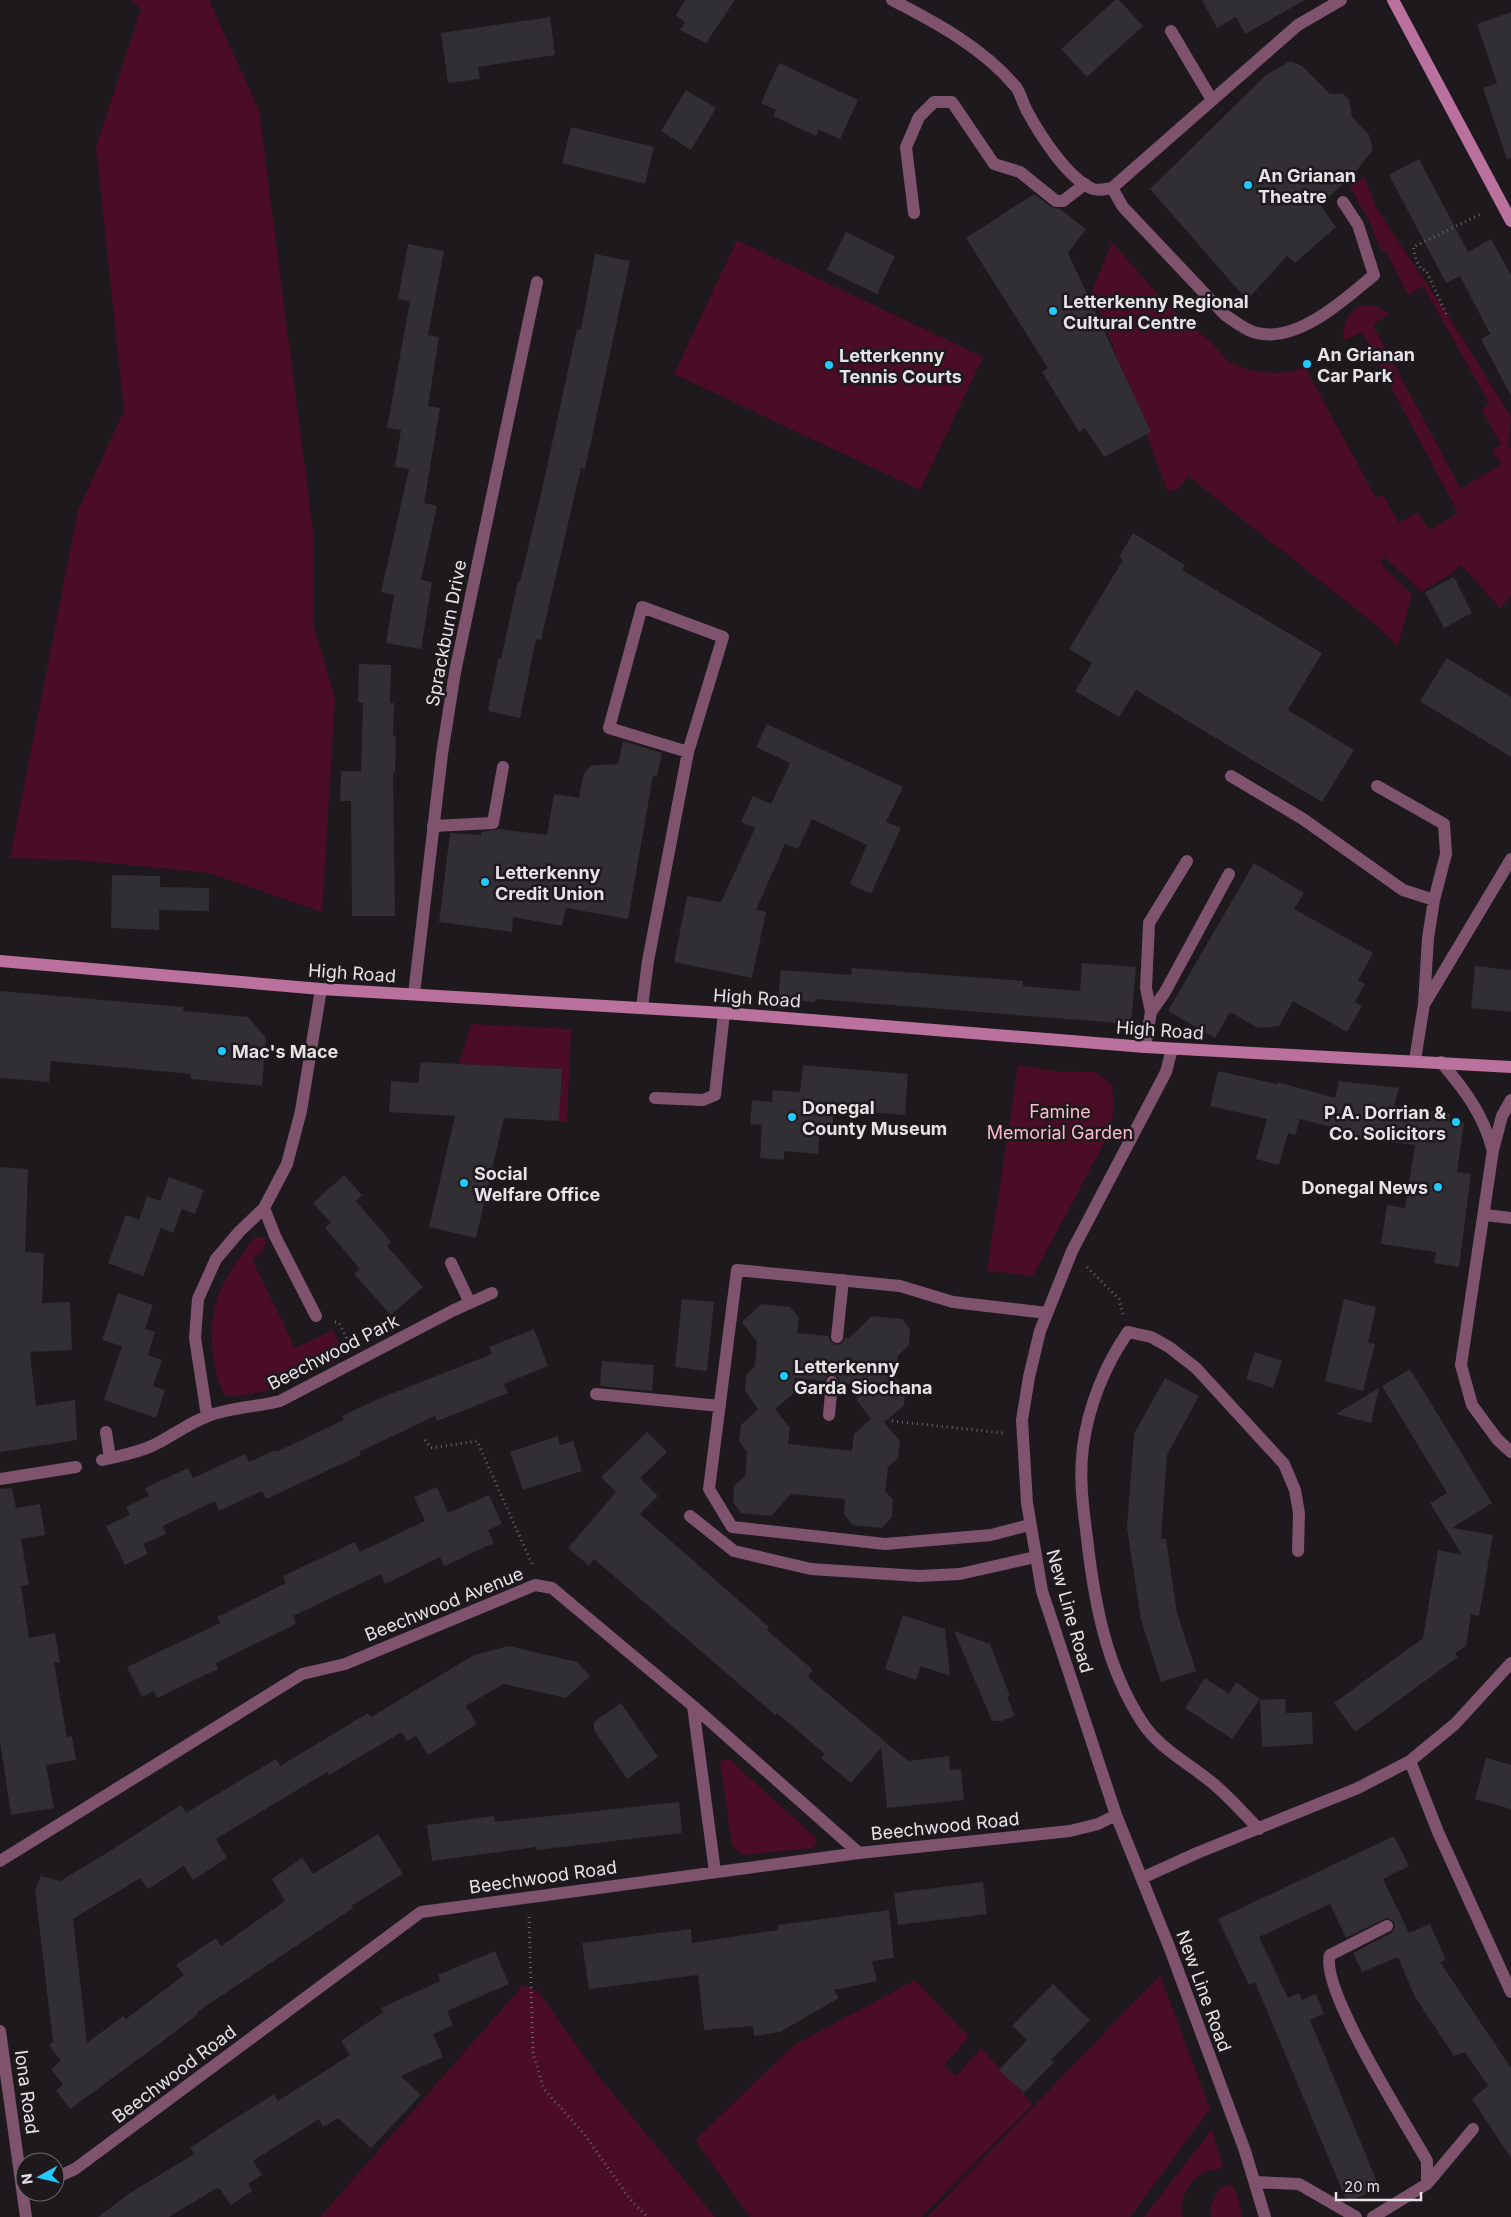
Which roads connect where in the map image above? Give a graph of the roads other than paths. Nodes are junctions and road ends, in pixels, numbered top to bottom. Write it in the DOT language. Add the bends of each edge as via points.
graph roads {
  1 [pos="892,0"];
  2 [pos="1341,0"];
  3 [pos="1393,0"];
  4 [pos="1171,30"];
  5 [pos="1212,100"];
  6 [pos="1084,184"];
  7 [pos="1112,188"];
  8 [pos="1343,202"];
  9 [pos="914,213"];
  10 [pos="1511,221"];
  11 [pos="537,282"];
  12 [pos="688,752"];
  13 [pos="503,767"];
  14 [pos="1232,776"];
  15 [pos="1377,786"];
  16 [pos="433,826"];
  17 [pos="1511,860"];
  18 [pos="1187,861"];
  19 [pos="1229,874"];
  20 [pos="1434,900"];
  21 [pos="0,961"];
  22 [pos="321,989"];
  23 [pos="414,994"];
  24 [pos="1424,1004"];
  25 [pos="642,1007"];
  26 [pos="1151,1012"];
  27 [pos="724,1013"];
  28 [pos="1145,1048"];
  29 [pos="1172,1049"];
  30 [pos="1415,1060"];
  31 [pos="1441,1062"];
  32 [pos="1511,1066"];
  33 [pos="655,1098"];
  34 [pos="1511,1100"];
  35 [pos="1493,1150"];
  36 [pos="264,1208"];
  37 [pos="1485,1215"];
  38 [pos="1511,1218"];
  39 [pos="451,1263"];
  40 [pos="843,1280"];
  41 [pos="492,1293"];
  42 [pos="470,1303"];
  43 [pos="1046,1313"];
  44 [pos="316,1316"];
  45 [pos="837,1337"];
  46 [pos="832,1382"];
  47 [pos="596,1394"];
  48 [pos="720,1406"];
  49 [pos="828,1415"];
  50 [pos="207,1416"];
  51 [pos="106,1432"];
  52 [pos="1511,1452"];
  53 [pos="76,1467"];
  54 [pos="0,1479"];
  55 [pos="690,1516"];
  56 [pos="1029,1525"];
  57 [pos="1298,1551"];
  58 [pos="1035,1557"];
  59 [pos="1511,1663"];
  60 [pos="693,1706"];
  61 [pos="1410,1761"];
  62 [pos="1116,1815"];
  63 [pos="1259,1829"];
  64 [pos="858,1853"];
  65 [pos="0,1861"];
  66 [pos="715,1872"];
  67 [pos="1142,1878"];
  68 [pos="1387,1926"];
  69 [pos="1511,1992"];
  70 [pos="0,2031"];
  71 [pos="3,2078"];
  72 [pos="1474,2129"];
  73 [pos="17,2152"];
  74 [pos="65,2173"];
  75 [pos="1255,2182"];
  76 [pos="1427,2184"];
  77 [pos="25,2202"];
  78 [pos="26,2217"];
  79 [pos="1265,2217"];
  80 [pos="1356,2217"];
  81 [pos="1373,2217"];
  1 -- 6 [label="street" via="938,23 968,44 1017,88 1035,125"];
  2 -- 5 [label="street" via="1298,25"];
  3 -- 10 [label="street"];
  4 -- 5 [label="street"];
  5 -- 7 [label="street"];
  6 -- 7 [label="street" via="1095,190"];
  6 -- 9 [label="street" via="1063,201 1056,202 1020,172 994,164 952,102 934,102 919,117 906,147"];
  7 -- 8 [label="street" via="1123,207 1225,315 1262,334 1282,333 1323,316 1374,275 1358,225"];
  11 -- 16 [label="street, Sprackburn Drive" via="455,672"];
  12 -- 12 [label="street" via="723,636 642,607 609,728"];
  12 -- 25 [label="street"];
  13 -- 16 [label="street" via="493,823"];
  14 -- 20 [label="street" via="1303,819 1403,890"];
  15 -- 20 [label="street" via="1444,824 1446,854"];
  16 -- 23 [label="street, Sprackburn Drive"];
  17 -- 24 [label="street"];
  18 -- 26 [label="street" via="1149,923 1146,988"];
  19 -- 26 [label="street"];
  20 -- 24 [label="street"];
  21 -- 22 [label="street, High Road"];
  22 -- 23 [label="street, High Road"];
  22 -- 36 [label="street" via="301,1111 287,1164"];
  23 -- 25 [label="street, High Road"];
  24 -- 30 [label="street"];
  25 -- 27 [label="street, High Road"];
  26 -- 28 [label="street"];
  27 -- 28 [label="street, High Road"];
  27 -- 33 [label="street" via="715,1095 703,1100"];
  28 -- 29 [label="street, High Road"];
  29 -- 30 [label="street, High Road"];
  29 -- 43 [label="street, New Line Road" via="1166,1072 1072,1252"];
  30 -- 31 [label="street, High Road"];
  31 -- 32 [label="street, High Road"];
  31 -- 35 [label="street" via="1470,1098 1487,1128"];
  34 -- 35 [label="street" via="1502,1116"];
  35 -- 37 [label="street"];
  36 -- 44 [label="street"];
  36 -- 50 [label="street" via="216,1259 198,1299 195,1338"];
  37 -- 38 [label="street"];
  37 -- 52 [label="street" via="1461,1365 1472,1405"];
  39 -- 42 [label="street"];
  40 -- 43 [label="street" via="900,1286 953,1302"];
  40 -- 45 [label="street"];
  40 -- 48 [label="street" via="737,1270"];
  41 -- 42 [label="street, Beechwood Park"];
  42 -- 50 [label="street, Beechwood Park" via="280,1401"];
  43 -- 56 [label="street, New Line Road" via="1029,1377 1022,1420"];
  46 -- 49 [label="street"];
  47 -- 48 [label="street"];
  48 -- 56 [label="street" via="709,1489 732,1527 885,1544 992,1535"];
  50 -- 51 [label="street, Beechwood Park" via="153,1445 106,1459"];
  53 -- 54 [label="street"];
  55 -- 58 [label="street" via="734,1550 811,1569 919,1576 960,1574"];
  56 -- 58 [label="street, New Line Road"];
  57 -- 63 [label="street" via="1299,1513 1295,1490 1284,1464 1196,1368 1151,1337 1128,1332 1115,1351 1096,1394 1083,1445 1080,1476 1093,1590 1106,1642 1123,1689 1142,1723 1160,1745 1216,1786"];
  58 -- 62 [label="street, New Line Road" via="1042,1591"];
  59 -- 61 [label="street" via="1455,1724"];
  60 -- 64 [label="street, Beechwood Avenue"];
  60 -- 65 [label="street, Beechwood Avenue" via="552,1588 535,1585 345,1664 302,1674"];
  60 -- 66 [label="street"];
  61 -- 63 [label="street" via="1358,1788"];
  61 -- 69 [label="street" via="1438,1832"];
  62 -- 64 [label="street, Beechwood Road" via="1098,1824 1070,1831"];
  62 -- 67 [label="street, New Line Road"];
  63 -- 67 [label="street"];
  64 -- 66 [label="street, Beechwood Road"];
  66 -- 74 [label="street, Beechwood Road" via="421,1912"];
  67 -- 75 [label="street, New Line Road"];
  68 -- 76 [label="street" via="1330,1955 1330,1977 1352,2028 1427,2161"];
  70 -- 71 [label="street, Iona Road"];
  71 -- 73 [label="street, Iona Road"];
  72 -- 76 [label="street"];
  75 -- 79 [label="street, New Line Road"];
  75 -- 80 [label="street" via="1299,2184"];
  76 -- 81 [label="street"];
  77 -- 78 [label="street, Iona Road"];
}
